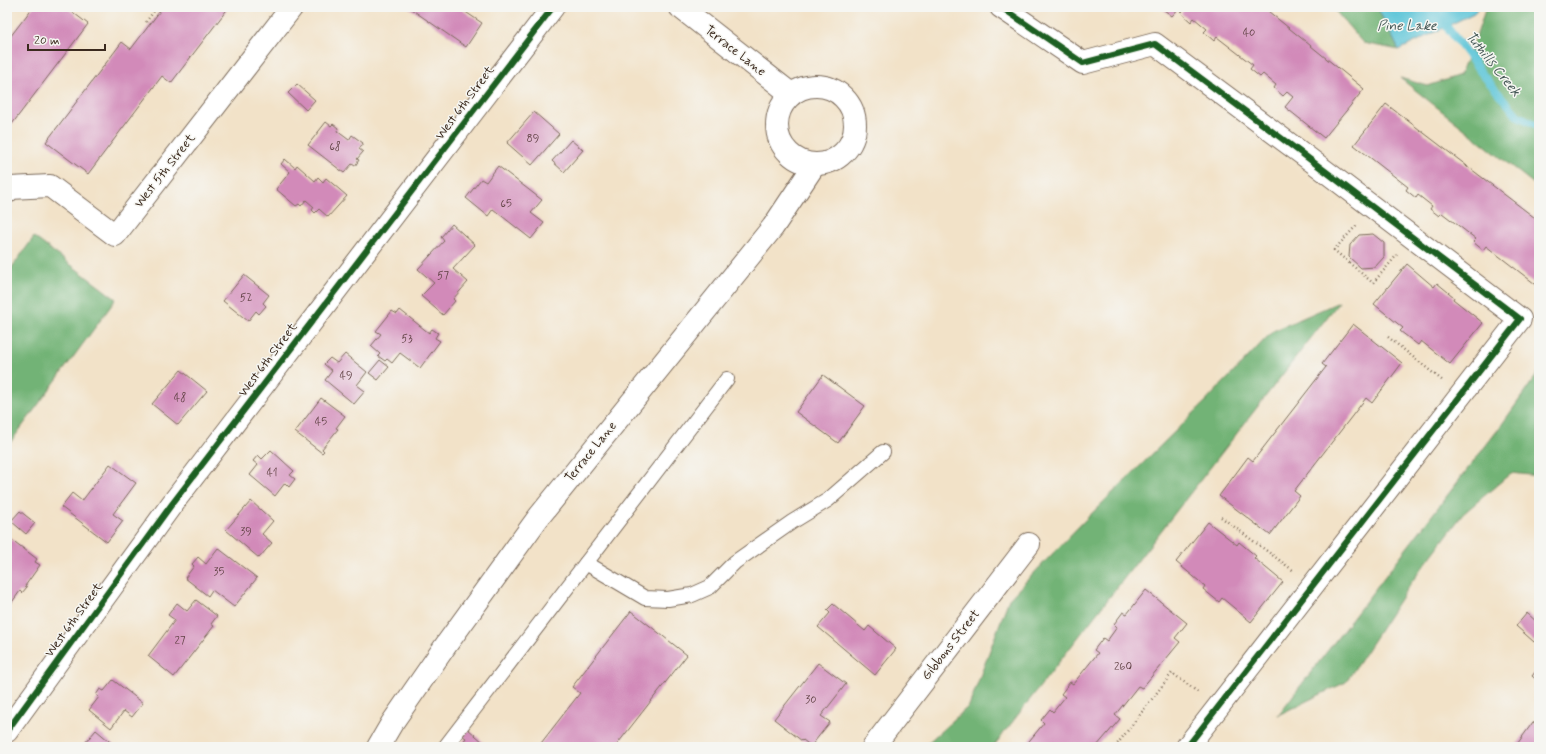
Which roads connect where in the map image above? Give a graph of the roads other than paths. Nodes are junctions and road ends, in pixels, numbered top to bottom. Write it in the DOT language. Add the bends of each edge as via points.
graph roads {
  1 [pos="292,7"];
  2 [pos="553,7"];
  3 [pos="680,7"];
  4 [pos="1001,7"];
  5 [pos="791,94"];
  6 [pos="814,164"];
  7 [pos="7,192"];
  8 [pos="727,379"];
  9 [pos="883,452"];
  10 [pos="1029,544"];
  11 [pos="586,563"];
  12 [pos="7,731"];
  13 [pos="378,747"];
  14 [pos="445,747"];
  15 [pos="873,747"];
  16 [pos="1187,747"];
  1 -- 7 [label="street, West 5th Street" via="115,235 50,186 10,188"];
  2 -- 12 [label="street, West 6th Street" via="172,504"];
  3 -- 5 [label="street, Terrace Lane"];
  4 -- 16 [label="street" via="1083,63 1155,44 1520,318"];
  5 -- 6 [label="street" via="782,104 777,117 777,131 781,144 801,162"];
  5 -- 6 [label="street" via="817,85 830,88 841,94 854,114 856,126 847,149 838,158 827,163"];
  6 -- 13 [label="street, Terrace Lane" via="773,227 538,518 441,652"];
  8 -- 11 [label="lane"];
  9 -- 11 [label="lane" via="828,500 735,562 710,586 692,596 645,598"];
  10 -- 15 [label="street, Gibbons Street"];
  11 -- 14 [label="lane"];
}
